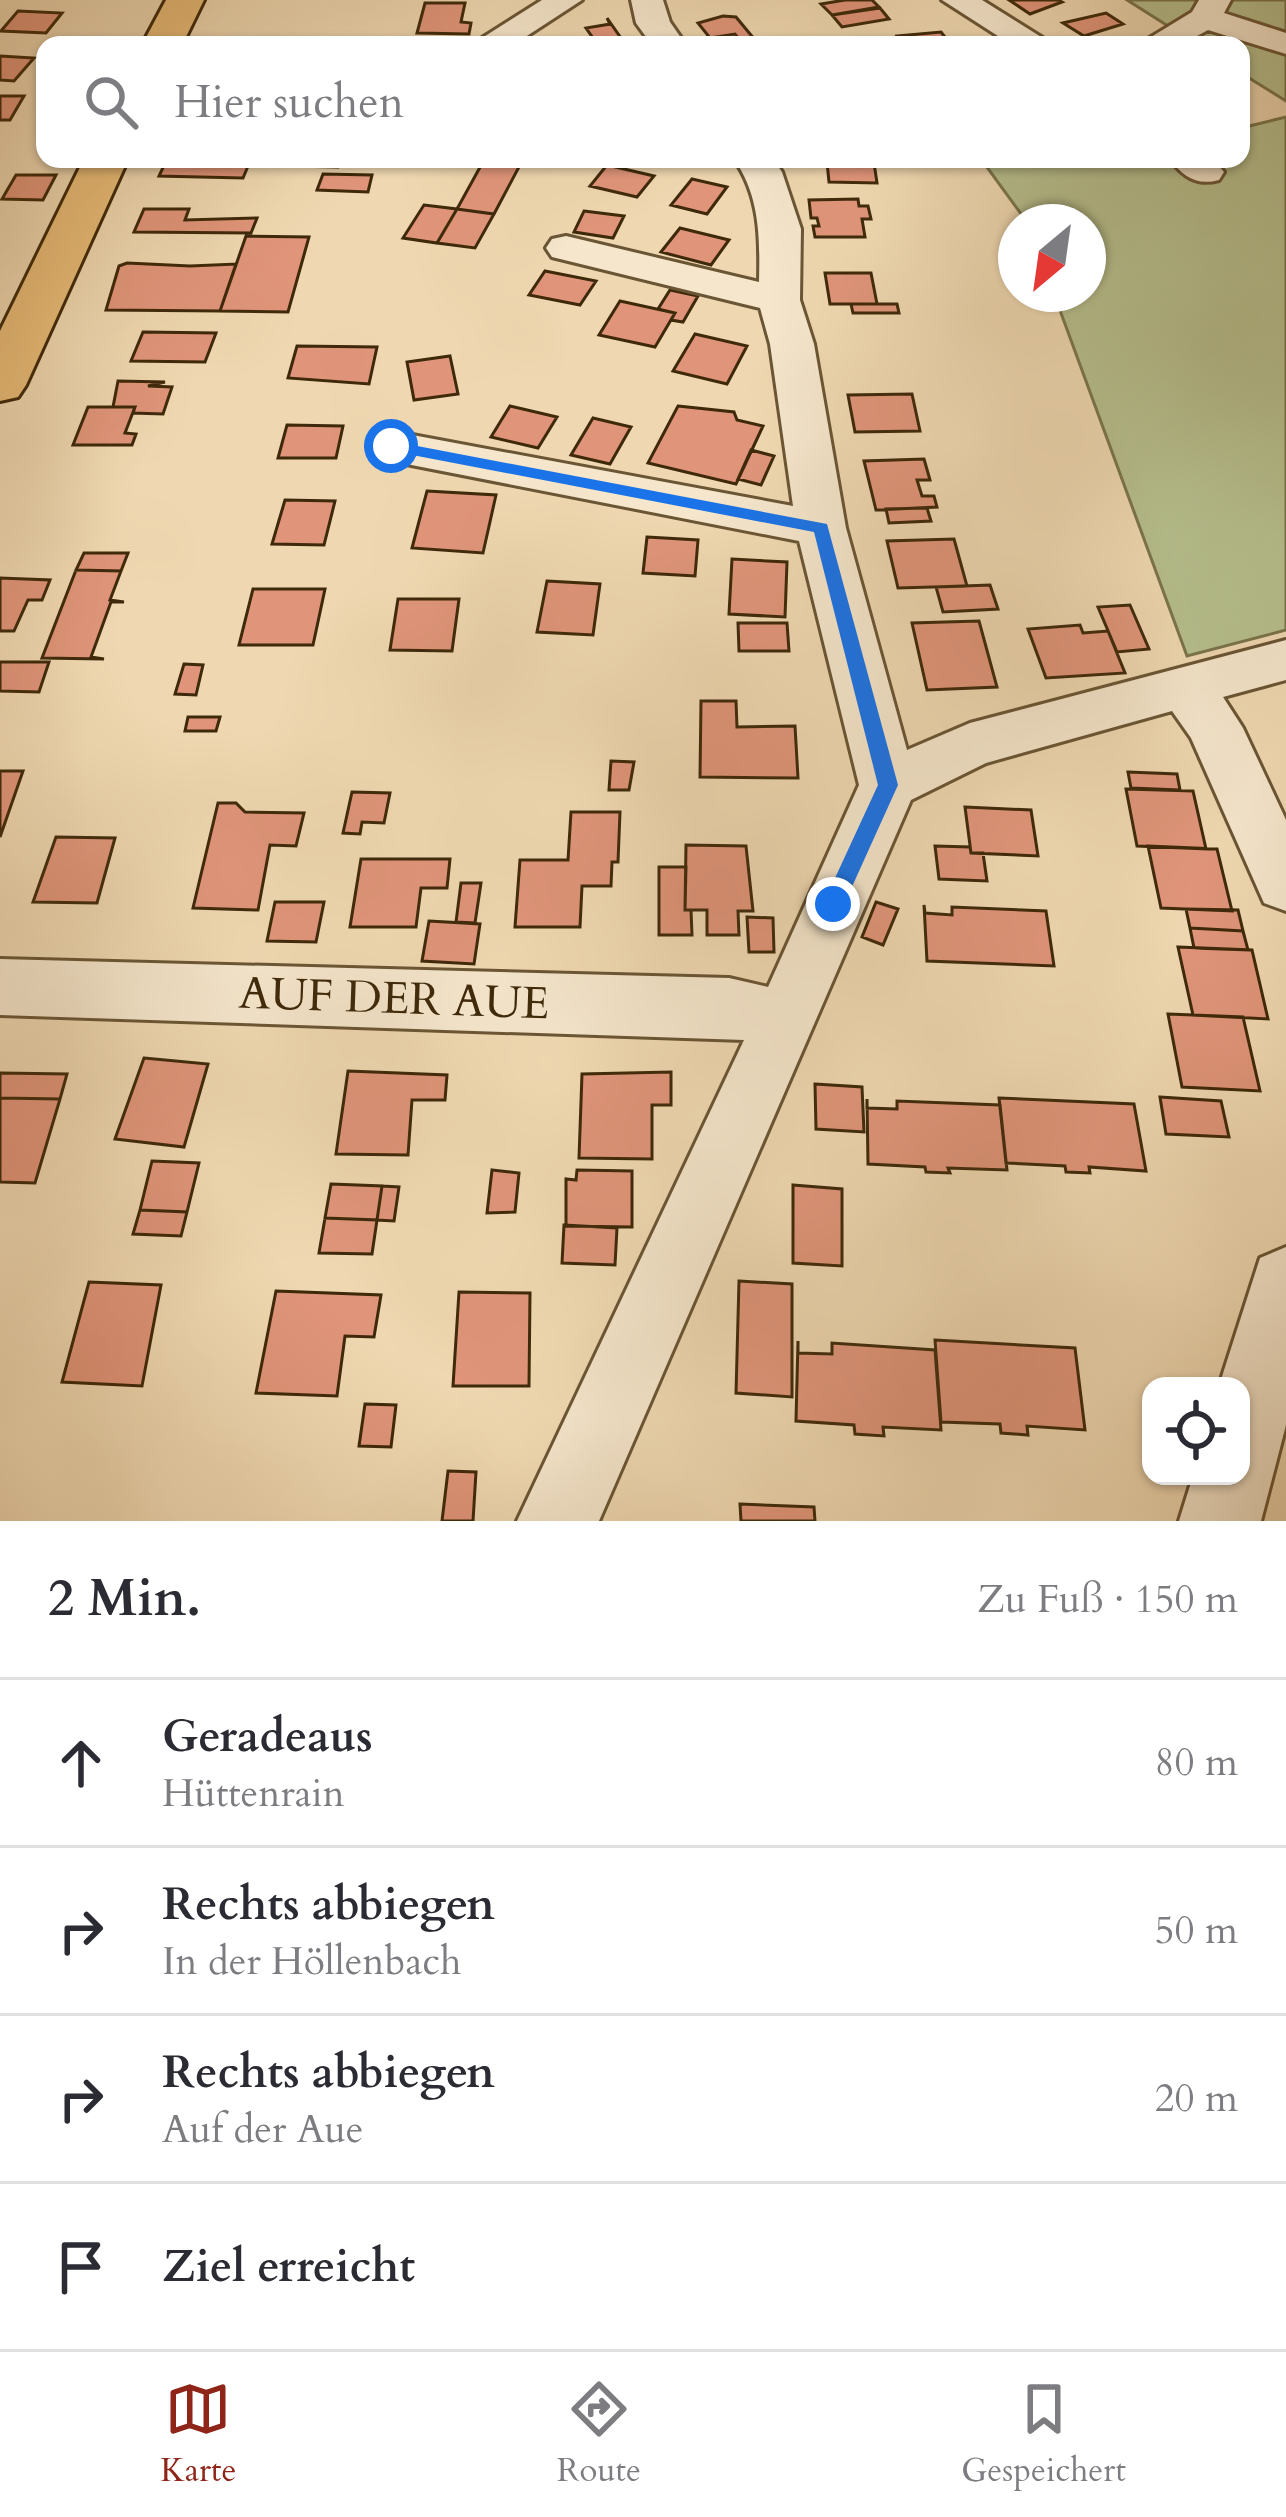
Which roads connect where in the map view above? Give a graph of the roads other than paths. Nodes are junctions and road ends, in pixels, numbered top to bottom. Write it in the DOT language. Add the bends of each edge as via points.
graph roads {
  1 [pos="184,0"];
  2 [pos="566,0"];
  3 [pos="647,0"];
  4 [pos="958,0"];
  5 [pos="1210,9"];
  6 [pos="166,36"];
  7 [pos="504,36"];
  8 [pos="662,36"];
  9 [pos="1021,36"];
  10 [pos="1169,36"];
  11 [pos="1286,44"];
  12 [pos="102,168"];
  13 [pos="760,168"];
  14 [pos="566,248"];
  15 [pos="779,300"];
  16 [pos="0,385"];
  17 [pos="391,446"];
  18 [pos="821,528"];
  19 [pos="1286,660"];
  20 [pos="1187,690"];
  21 [pos="888,785"];
  22 [pos="1286,885"];
  23 [pos="0,987"];
  24 [pos="786,1021"];
  25 [pos="1286,1284"];
  26 [pos="1250,1414"];
  27 [pos="1230,1485"];
  28 [pos="559,1521"];
  29 [pos="1220,1521"];
  1 -- 6 [label="main road"];
  2 -- 7 [label="street"];
  3 -- 8 [label="street"];
  4 -- 9 [label="street"];
  5 -- 10 [label="street"];
  5 -- 11 [label="street"];
  12 -- 16 [label="main road"];
  13 -- 15 [label="street" via="781,230"];
  14 -- 15 [label="street"];
  15 -- 18 [label="street"];
  17 -- 18 [label="street"];
  18 -- 21 [label="street"];
  19 -- 20 [label="street"];
  20 -- 21 [label="street" via="970,745"];
  20 -- 22 [label="street" via="1215,728"];
  21 -- 24 [label="street"];
  23 -- 24 [label="street, AUF DER AUE" via="729,1007"];
  24 -- 28 [label="street"];
  25 -- 26 [label="street"];
  27 -- 29 [label="street"];
}
